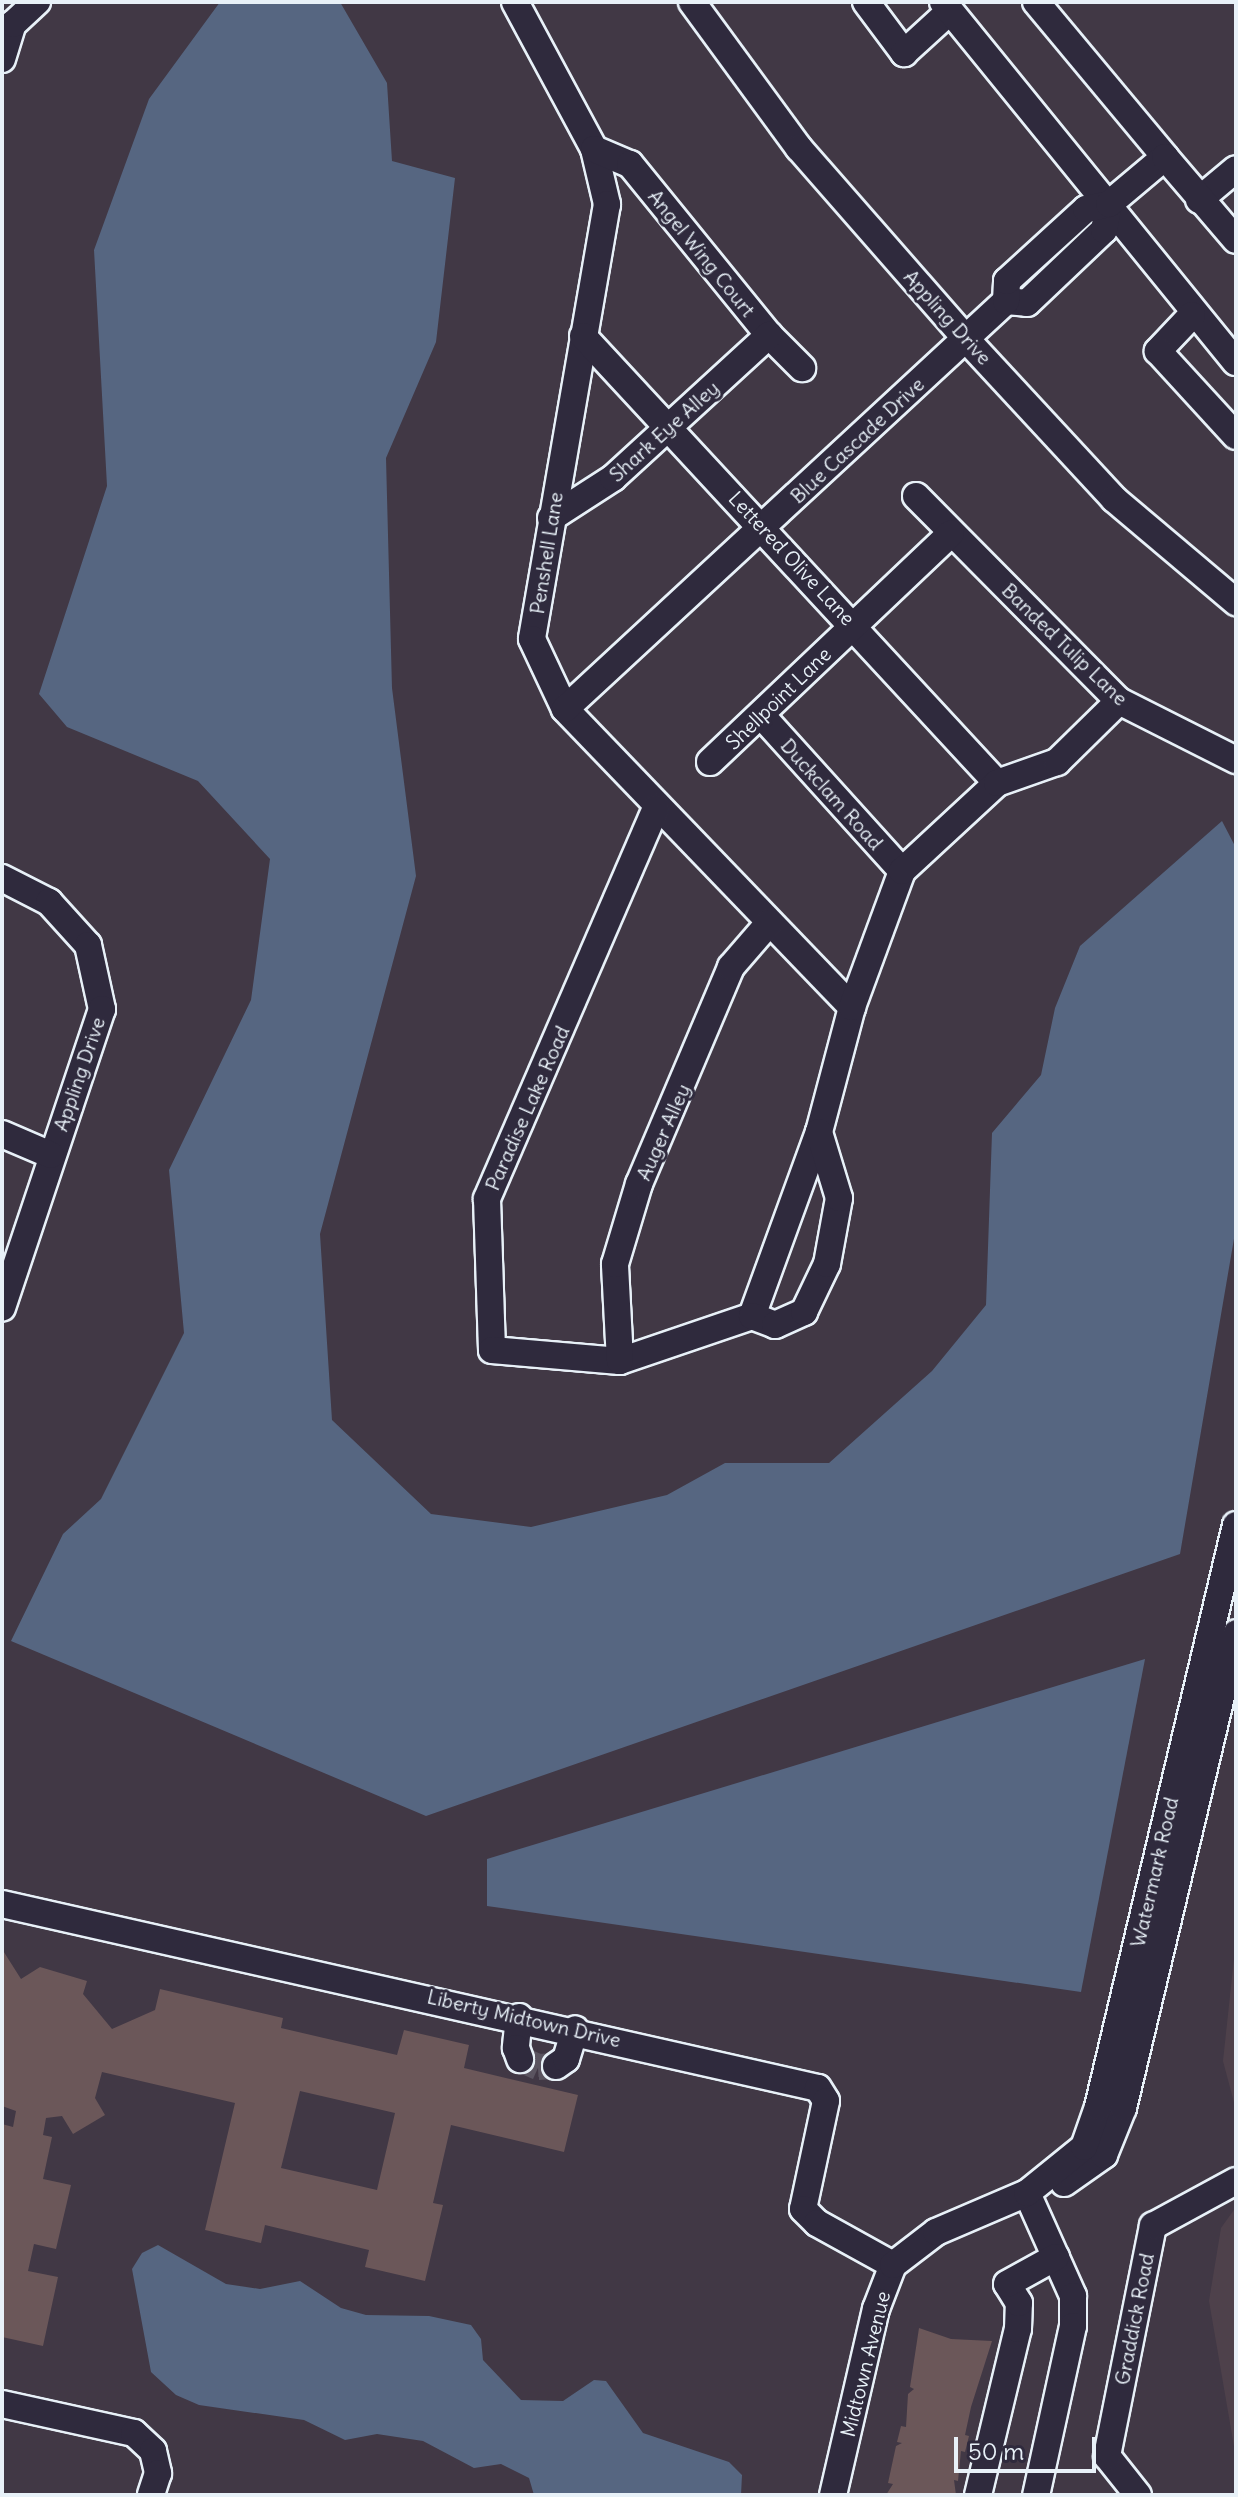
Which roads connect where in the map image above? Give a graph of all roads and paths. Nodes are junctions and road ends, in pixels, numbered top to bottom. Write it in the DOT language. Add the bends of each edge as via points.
graph roads {
  1 [pos="37,2"];
  2 [pos="515,2"];
  3 [pos="692,2"];
  4 [pos="866,2"];
  5 [pos="1036,2"];
  6 [pos="946,6"];
  7 [pos="8,23"];
  8 [pos="2,59"];
  9 [pos="594,149"];
  10 [pos="1165,157"];
  11 [pos="1236,169"];
  12 [pos="1199,200"];
  13 [pos="1109,204"];
  14 [pos="1236,240"];
  15 [pos="1192,315"];
  16 [pos="769,335"];
  17 [pos="583,336"];
  18 [pos="966,339"];
  19 [pos="1236,362"];
  20 [pos="802,368"];
  21 [pos="671,429"];
  22 [pos="1236,436"];
  23 [pos="916,496"];
  24 [pos="551,518"];
  25 [pos="764,526"];
  26 [pos="951,533"];
  27 [pos="1236,602"];
  28 [pos="854,625"];
  29 [pos="1119,701"];
  30 [pos="565,709"];
  31 [pos="762,716"];
  32 [pos="1236,760"];
  33 [pos="710,762"];
  34 [pos="997,783"];
  35 [pos="656,808"];
  36 [pos="902,871"];
  37 [pos="2,878"];
  38 [pos="769,923"];
  39 [pos="852,1007"];
  40 [pos="819,1132"];
  41 [pos="2,1134"];
  42 [pos="51,1155"];
  43 [pos="2,1308"];
  44 [pos="752,1316"];
  45 [pos="620,1361"];
  46 [pos="1236,1525"];
  47 [pos="1236,1633"];
  48 [pos="2,1904"];
  49 [pos="519,2017"];
  50 [pos="575,2029"];
  51 [pos="520,2059"];
  52 [pos="556,2066"];
  53 [pos="1236,2181"];
  54 [pos="1016,2197"];
  55 [pos="1056,2257"];
  56 [pos="893,2265"];
  57 [pos="2,2404"];
  58 [pos="151,2495"];
  59 [pos="833,2495"];
  60 [pos="978,2495"];
  61 [pos="1036,2495"];
  62 [pos="1138,2495"];
  1 -- 7 [label="street"];
  2 -- 9 [label="street, Penshell Lane"];
  3 -- 18 [label="street, Appling Drive" via="799,148"];
  4 -- 6 [label="street" via="904,53"];
  5 -- 10 [label="street"];
  6 -- 13 [label="street"];
  7 -- 8 [label="street"];
  9 -- 16 [label="street, Angel Wing Court" via="630,164"];
  9 -- 17 [label="street, Penshell Lane" via="607,204"];
  10 -- 12 [label="street"];
  10 -- 13 [label="street, Blue Cascade Drive"];
  11 -- 12 [label="street"];
  12 -- 14 [label="street"];
  13 -- 15 [label="street"];
  13 -- 18 [label="street, Blue Cascade Drive" via="1104,230 1027,303 1006,301"];
  15 -- 19 [label="street"];
  15 -- 22 [label="street" via="1158,351"];
  16 -- 20 [label="street, Angel Wing Court"];
  16 -- 21 [label="street, Shark Eye Alley"];
  17 -- 21 [label="street, Lettered Olive Lane"];
  17 -- 24 [label="street, Penshell Lane"];
  18 -- 25 [label="street, Blue Cascade Drive"];
  18 -- 27 [label="street, Appling Drive" via="1114,499"];
  21 -- 24 [label="street, Shark Eye Alley" via="613,478"];
  21 -- 25 [label="street, Lettered Olive Lane"];
  23 -- 26 [label="street, Banded Tulip Lane"];
  24 -- 30 [label="street, Penshell Lane" via="532,639"];
  25 -- 28 [label="street, Lettered Olive Lane"];
  25 -- 30 [label="street, Blue Cascade Drive"];
  26 -- 28 [label="street, Shellpoint Lane"];
  26 -- 29 [label="street, Banded Tulip Lane"];
  28 -- 31 [label="street, Shellpoint Lane"];
  28 -- 34 [label="street, Lettered Olive Lane"];
  29 -- 32 [label="street, Banded Tulip Lane"];
  29 -- 34 [label="street" via="1057,762"];
  30 -- 35 [label="street, Penshell Lane"];
  31 -- 33 [label="street, Shellpoint Lane"];
  31 -- 36 [label="street, Duckclam Road"];
  34 -- 36 [label="street"];
  35 -- 38 [label="street, Penshell Lane"];
  35 -- 45 [label="street, Paradise Lake Road" via="487,1199 492,1350"];
  36 -- 39 [label="street"];
  37 -- 42 [label="street, Appling Drive" via="49,902 88,945 102,1009"];
  38 -- 39 [label="street, Penshell Lane"];
  38 -- 45 [label="street, Auger Alley" via="731,967 639,1184 615,1264"];
  39 -- 40 [label="street"];
  40 -- 44 [label="street"];
  40 -- 44 [label="street, Paradise Lake Road" via="839,1198 827,1264 804,1312 775,1325"];
  41 -- 42 [label="street"];
  42 -- 43 [label="street, Appling Drive"];
  44 -- 45 [label="street, Paradise Lake Road"];
  46 -- 54 [label="street, Watermark Road" via="1098,2107 1084,2147"];
  47 -- 54 [label="street, Watermark Road" via="1123,2108 1104,2155 1051,2192"];
  48 -- 49 [label="street, Liberty Midtown Drive"];
  49 -- 50 [label="street, Liberty Midtown Drive"];
  49 -- 51 [label="street"];
  50 -- 52 [label="street" via="566,2059"];
  50 -- 56 [label="street, Liberty Midtown Drive" via="818,2088 826,2101 803,2209 817,2223"];
  53 -- 62 [label="street, Graddick Road" via="1153,2226 1107,2456"];
  54 -- 55 [label="street"];
  54 -- 56 [label="street, Midtown Avenue" via="936,2232"];
  55 -- 60 [label="street" via="1007,2284 1019,2303 1018,2329"];
  55 -- 61 [label="street" via="1073,2296 1073,2326"];
  56 -- 59 [label="street, Midtown Avenue" via="876,2309"];
  57 -- 58 [label="street" via="134,2433 153,2451 158,2473"];
}
